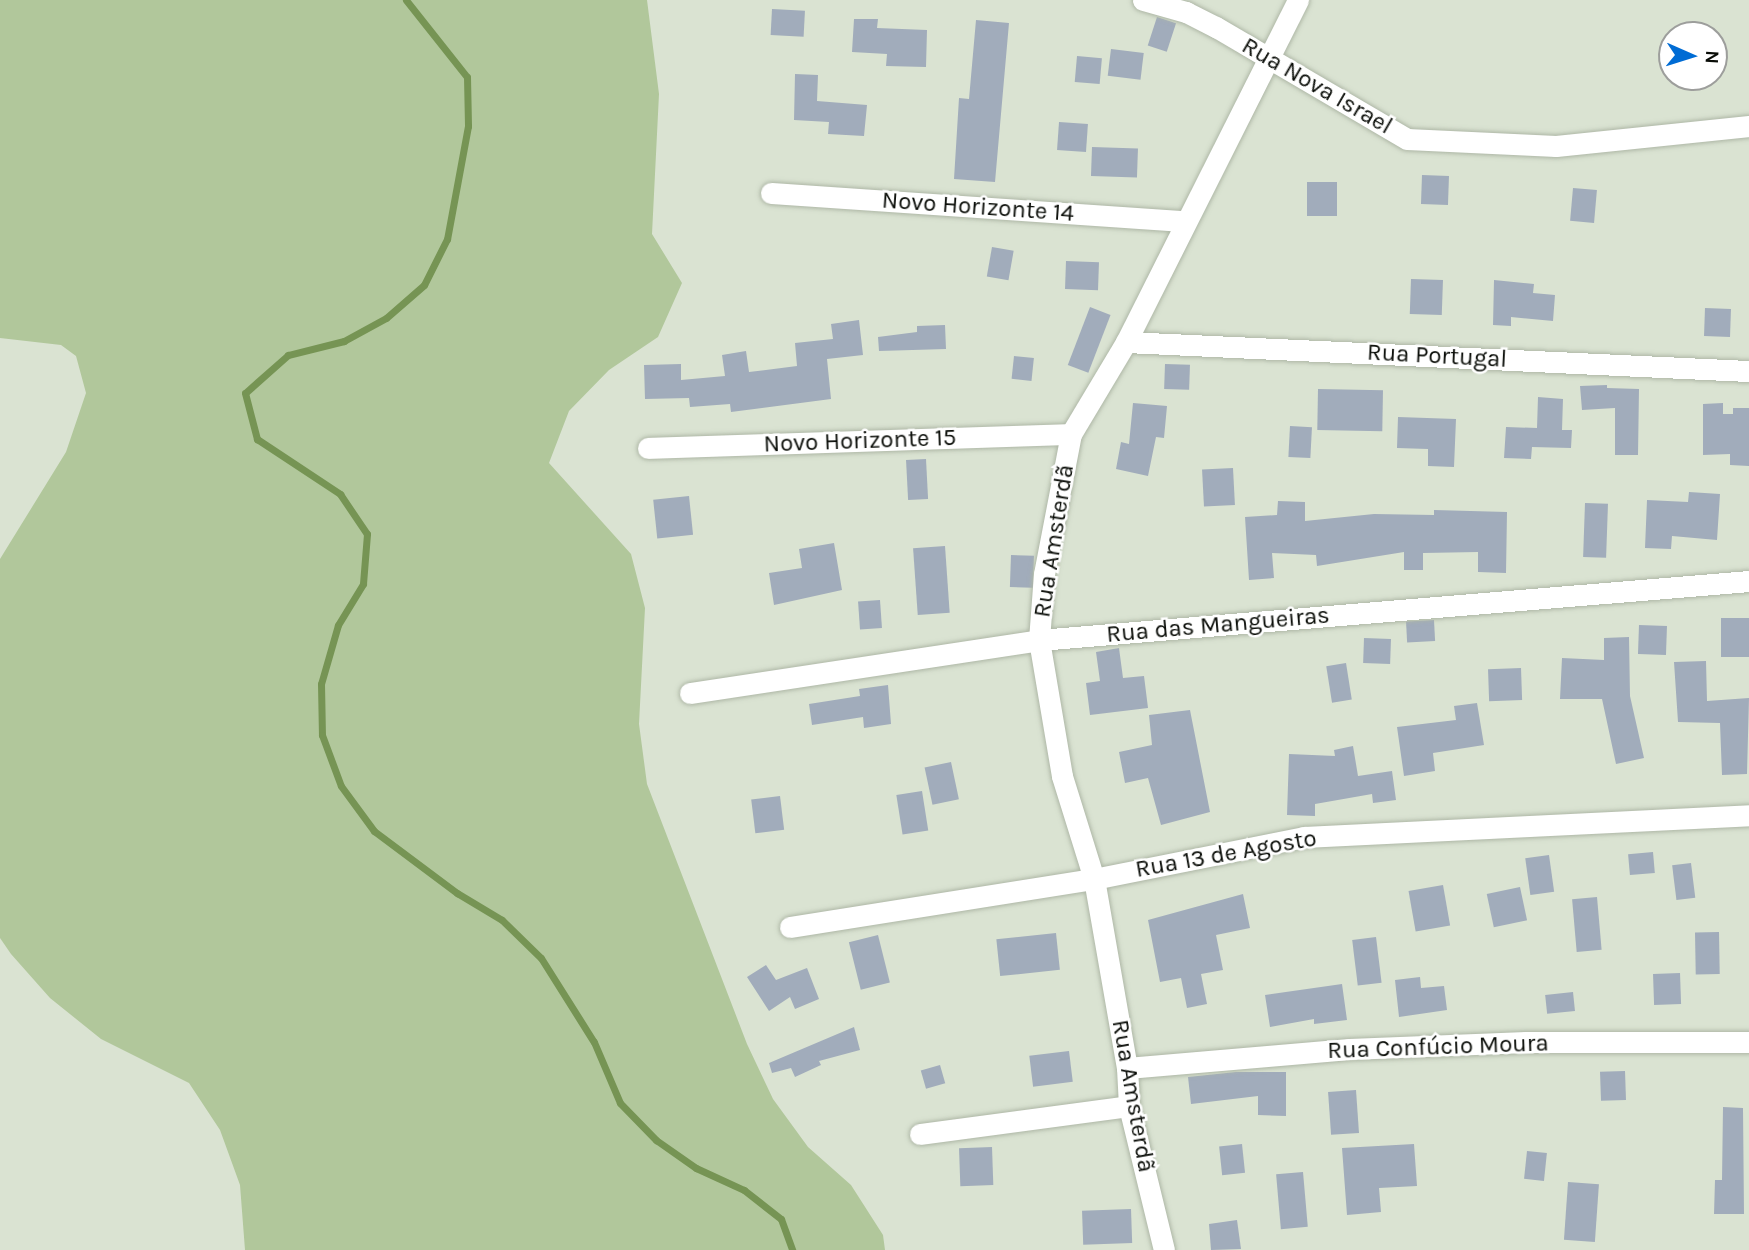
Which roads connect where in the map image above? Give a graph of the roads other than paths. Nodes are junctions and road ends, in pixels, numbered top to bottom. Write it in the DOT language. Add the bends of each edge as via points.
graph roads {
  1 [pos="1143,0"];
  2 [pos="1298,0"];
  3 [pos="1268,59"];
  4 [pos="1749,126"];
  5 [pos="771,193"];
  6 [pos="1184,221"];
  7 [pos="1126,342"];
  8 [pos="1749,370"];
  9 [pos="1071,434"];
  10 [pos="648,447"];
  11 [pos="1749,581"];
  12 [pos="1039,640"];
  13 [pos="690,693"];
  14 [pos="1749,815"];
  15 [pos="1094,879"];
  16 [pos="790,928"];
  17 [pos="1749,1042"];
  18 [pos="1127,1068"];
  19 [pos="1129,1106"];
  20 [pos="920,1134"];
  21 [pos="1164,1250"];
  1 -- 3 [label="street, Rua Nova Israel" via="1186,12"];
  2 -- 3 [label="street, Rua Amsterdã"];
  3 -- 4 [label="street, Rua Nova Israel" via="1408,139 1556,146"];
  3 -- 6 [label="street, Rua Amsterdã"];
  5 -- 6 [label="street, Novo Horizonte 14"];
  6 -- 7 [label="street, Rua Amsterdã"];
  7 -- 8 [label="street, Rua Portugal"];
  7 -- 9 [label="street, Rua Amsterdã"];
  9 -- 10 [label="street, Novo Horizonte 15"];
  9 -- 12 [label="street, Rua Amsterdã" via="1044,575"];
  11 -- 12 [label="street, Rua das Mangueiras"];
  12 -- 13 [label="street, Rua das Mangueiras"];
  12 -- 15 [label="street, Rua Amsterdã" via="1062,776"];
  14 -- 15 [label="street, Rua 13 de Agosto" via="1304,837"];
  15 -- 16 [label="street, Rua 13 de Agosto"];
  15 -- 18 [label="street, Rua Amsterdã"];
  17 -- 18 [label="street, Rua Confúcio Moura" via="1363,1048"];
  18 -- 19 [label="street, Rua Amsterdã"];
  19 -- 20 [label="street"];
  19 -- 21 [label="street, Rua Amsterdã"];
}
